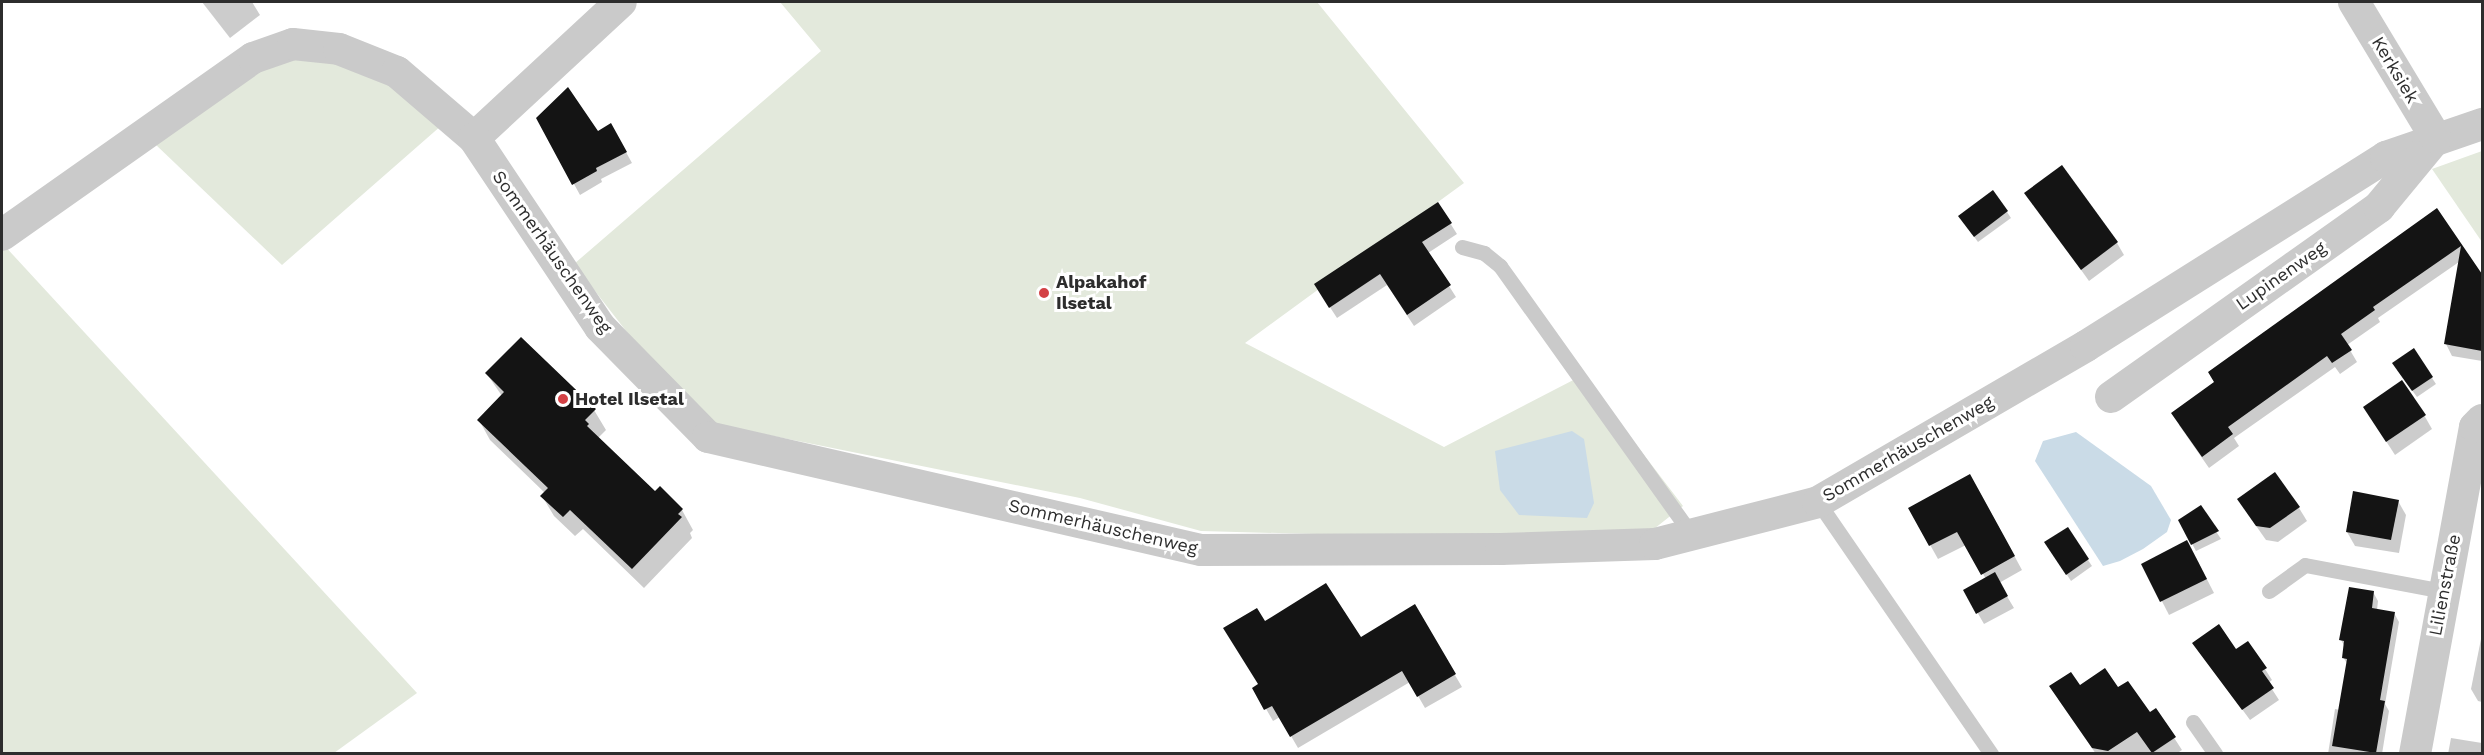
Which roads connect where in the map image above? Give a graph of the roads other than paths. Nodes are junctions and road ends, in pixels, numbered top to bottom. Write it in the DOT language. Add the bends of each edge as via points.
graph roads {
  1 [pos="621,2"];
  2 [pos="2354,2"];
  3 [pos="2482,124"];
  4 [pos="474,138"];
  5 [pos="2436,138"];
  6 [pos="2,235"];
  7 [pos="1462,247"];
  8 [pos="2111,397"];
  9 [pos="2482,420"];
  10 [pos="1818,502"];
  11 [pos="1692,535"];
  12 [pos="2269,591"];
  13 [pos="2443,591"];
  14 [pos="2193,722"];
  15 [pos="1991,753"];
  16 [pos="2215,753"];
  17 [pos="2415,753"];
  1 -- 4 [label="street"];
  2 -- 5 [label="street, Kerksiek"];
  3 -- 5 [label="street, Sommerhäuschenweg"];
  4 -- 6 [label="street, Sommerhäuschenweg" via="396,72 339,49 293,44 253,58"];
  4 -- 11 [label="street, Sommerhäuschenweg" via="600,327 708,437 1201,550 1501,549 1643,544"];
  5 -- 8 [label="street, Lupinenweg" via="2379,207"];
  5 -- 10 [label="street, Sommerhäuschenweg" via="2386,157 2086,346"];
  7 -- 11 [label="lane" via="1484,253 1500,266"];
  9 -- 13 [label="street, Lilienstraße" via="2475,427"];
  10 -- 11 [label="street, Sommerhäuschenweg"];
  10 -- 15 [label="lane"];
  12 -- 13 [label="lane" via="2305,565"];
  13 -- 17 [label="street, Lilienstraße"];
  14 -- 16 [label="lane"];
}
